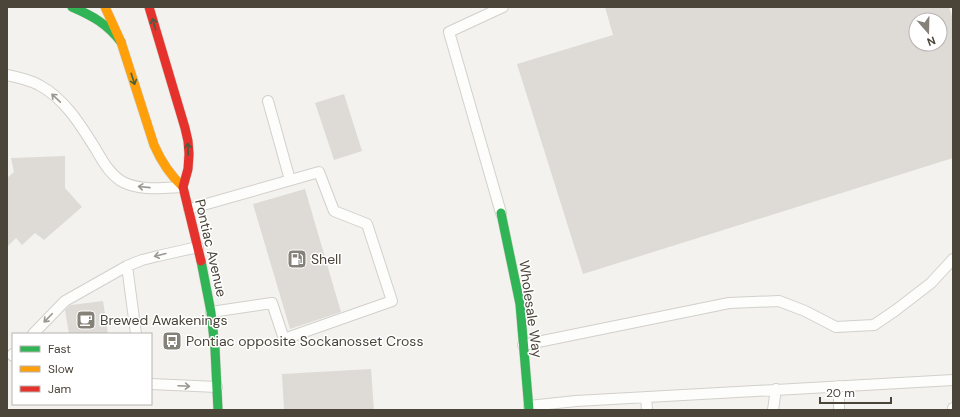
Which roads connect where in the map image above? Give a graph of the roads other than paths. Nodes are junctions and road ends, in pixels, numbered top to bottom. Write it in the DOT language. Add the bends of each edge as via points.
graph roads {
  1 [pos="72,7"];
  2 [pos="105,7"];
  3 [pos="149,7"];
  4 [pos="503,7"];
  5 [pos="121,42"];
  6 [pos="7,75"];
  7 [pos="268,101"];
  8 [pos="290,180"];
  9 [pos="183,187"];
  10 [pos="189,209"];
  11 [pos="501,213"];
  12 [pos="198,247"];
  13 [pos="953,259"];
  14 [pos="127,266"];
  15 [pos="211,312"];
  16 [pos="34,333"];
  17 [pos="136,333"];
  18 [pos="524,345"];
  19 [pos="953,380"];
  20 [pos="152,384"];
  21 [pos="839,386"];
  22 [pos="217,387"];
  23 [pos="776,389"];
  24 [pos="646,397"];
  25 [pos="594,405"];
  26 [pos="529,408"];
  27 [pos="218,410"];
  28 [pos="647,410"];
  29 [pos="773,410"];
  30 [pos="839,410"];
  1 -- 5 [label="main road" via="106,24"];
  2 -- 5 [label="main road, Pontiac Avenue"];
  9 -- 3 [label="main road, Pontiac Avenue, one-way" via="188,169 188,141"];
  4 -- 11 [label="lane" via="449,32"];
  5 -- 9 [label="main road, Pontiac Avenue, one-way" via="154,145 173,177"];
  9 -- 6 [label="lane, one-way" via="142,188 121,181 106,167 76,118 50,92 38,84"];
  7 -- 8 [label="lane"];
  8 -- 10 [label="lane"];
  8 -- 15 [label="lane" via="319,172 334,211 367,224 392,301 284,339 272,303"];
  9 -- 10 [label="main road, Pontiac Avenue"];
  10 -- 12 [label="main road, Pontiac Avenue"];
  11 -- 18 [label="main road, Wholesale Way" via="520,304"];
  12 -- 14 [label="lane, one-way"];
  12 -- 15 [label="main road, Pontiac Avenue"];
  13 -- 18 [label="lane" via="931,283 874,325 836,327 779,301 729,303"];
  14 -- 16 [label="lane, one-way" via="65,300"];
  14 -- 17 [label="lane"];
  15 -- 22 [label="main road, Pontiac Avenue"];
  18 -- 26 [label="main road, Wholesale Way"];
  19 -- 21 [label="lane"];
  20 -- 22 [label="lane, one-way"];
  21 -- 23 [label="lane"];
  21 -- 30 [label="lane"];
  22 -- 27 [label="main road, Pontiac Avenue"];
  23 -- 24 [label="lane"];
  23 -- 29 [label="lane"];
  24 -- 25 [label="lane"];
  24 -- 28 [label="lane"];
  25 -- 26 [label="lane" via="576,401"];
}
